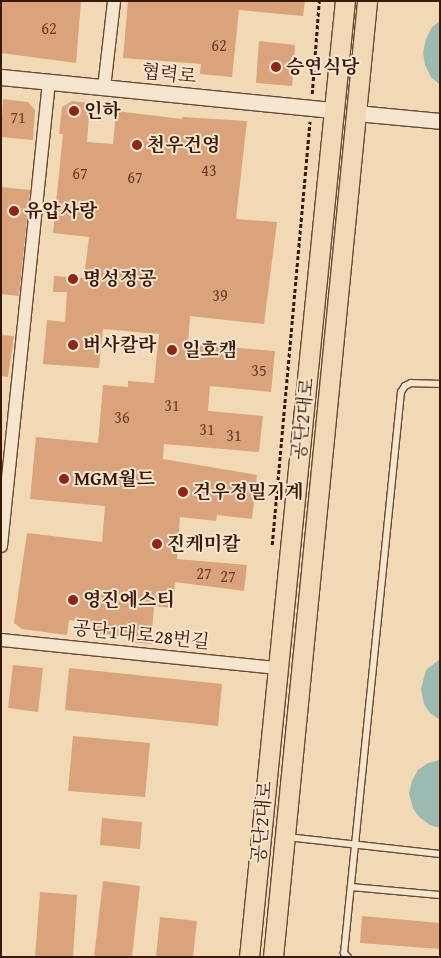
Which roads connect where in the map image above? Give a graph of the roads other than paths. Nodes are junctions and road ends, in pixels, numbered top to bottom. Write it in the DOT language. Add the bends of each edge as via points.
graph roads {
  1 [pos="114,1"];
  2 [pos="345,1"];
  3 [pos="367,1"];
  4 [pos="1,77"];
  5 [pos="49,82"];
  6 [pos="104,88"];
  7 [pos="334,110"];
  8 [pos="356,113"];
  9 [pos="440,121"];
  10 [pos="440,384"];
  11 [pos="1,546"];
  12 [pos="1,640"];
  13 [pos="277,668"];
  14 [pos="301,670"];
  15 [pos="285,837"];
  16 [pos="355,845"];
  17 [pos="440,854"];
  18 [pos="351,887"];
  19 [pos="440,895"];
  20 [pos="249,957"];
  21 [pos="274,957"];
  22 [pos="348,957"];
  1 -- 6 [label="street"];
  2 -- 7 [label="main road, 공단2대로"];
  3 -- 8 [label="main road, 공단2대로"];
  4 -- 5 [label="street, 협력로"];
  5 -- 6 [label="street, 협력로"];
  5 -- 11 [label="street"];
  6 -- 7 [label="street, 협력로"];
  7 -- 8 [label="main road"];
  7 -- 13 [label="main road, 공단2대로"];
  8 -- 9 [label="street"];
  8 -- 14 [label="main road, 공단2대로"];
  10 -- 16 [label="lane" via="411,382 401,392"];
  12 -- 13 [label="street, 공단1대로28번길"];
  13 -- 14 [label="main road"];
  13 -- 20 [label="main road, 공단2대로"];
  14 -- 15 [label="main road, 공단2대로"];
  15 -- 16 [label="lane"];
  15 -- 21 [label="main road, 공단2대로"];
  16 -- 17 [label="lane"];
  16 -- 18 [label="lane"];
  18 -- 19 [label="lane"];
  18 -- 22 [label="lane" via="344,952"];
}
